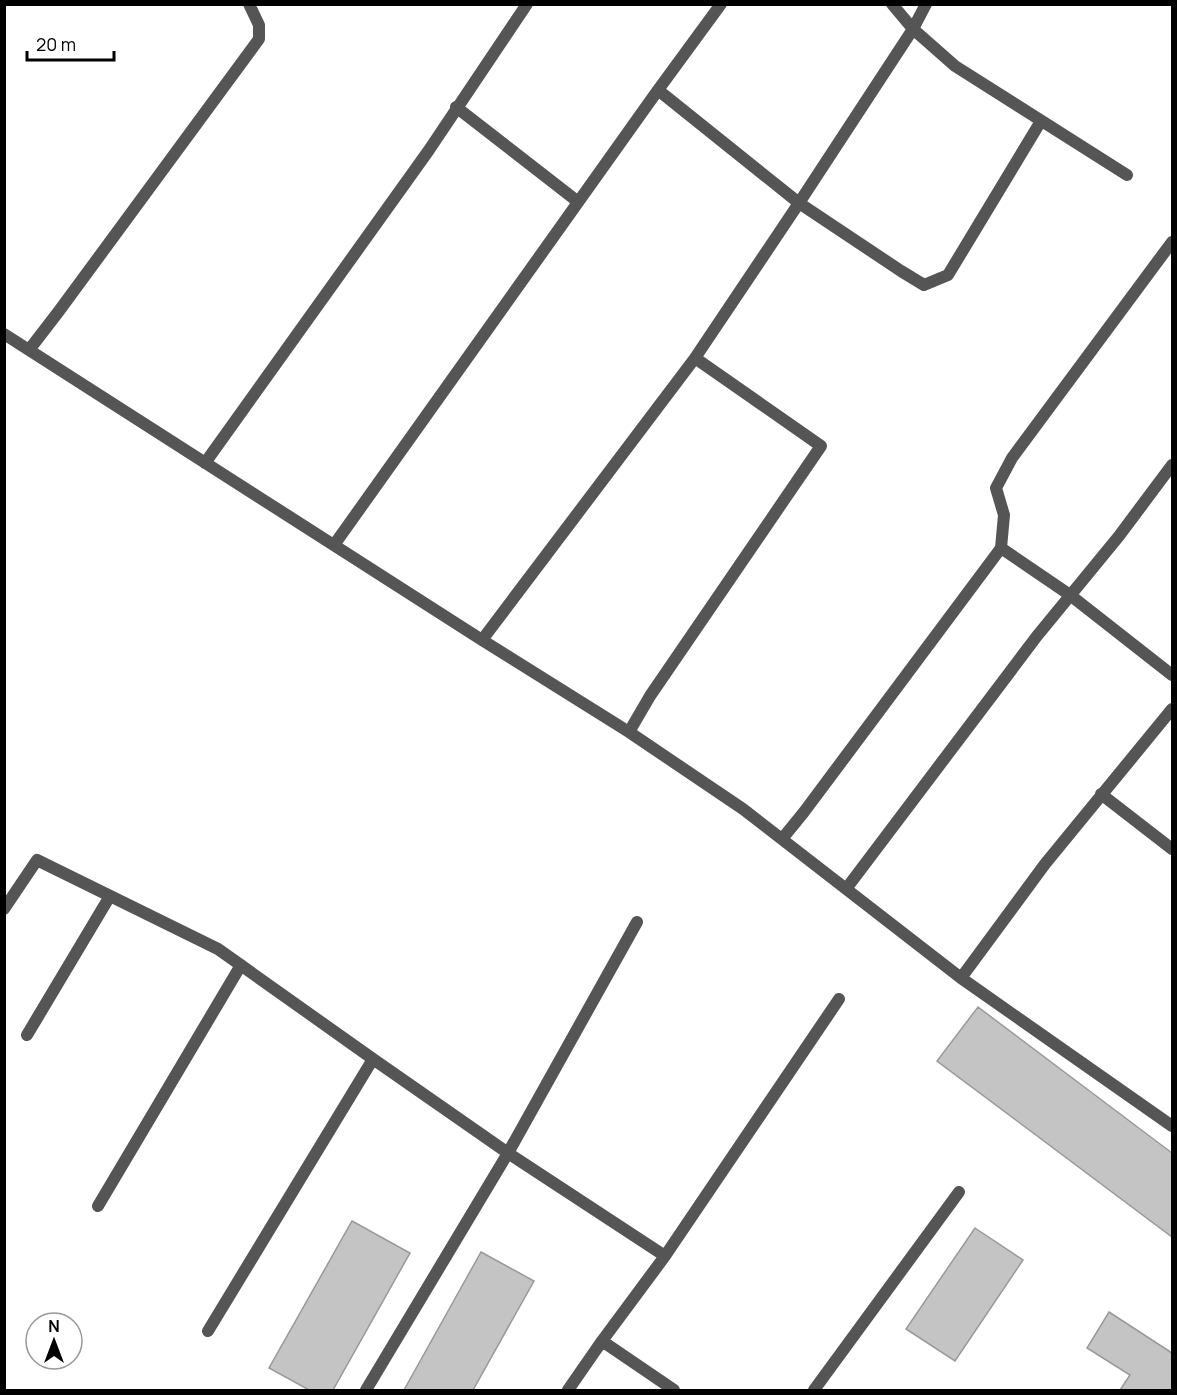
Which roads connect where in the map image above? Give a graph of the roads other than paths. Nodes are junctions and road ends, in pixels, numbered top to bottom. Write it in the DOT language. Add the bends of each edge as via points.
graph roads {
  1 [pos="249,4"];
  2 [pos="527,4"];
  3 [pos="721,4"];
  4 [pos="892,4"];
  5 [pos="926,4"];
  6 [pos="913,29"];
  7 [pos="658,90"];
  8 [pos="456,107"];
  9 [pos="1041,121"];
  10 [pos="1127,175"];
  11 [pos="577,201"];
  12 [pos="799,203"];
  13 [pos="1173,242"];
  14 [pos="4,334"];
  15 [pos="29,350"];
  16 [pos="695,358"];
  17 [pos="205,464"];
  18 [pos="1173,465"];
  19 [pos="334,545"];
  20 [pos="1001,548"];
  21 [pos="1070,595"];
  22 [pos="482,640"];
  23 [pos="1173,675"];
  24 [pos="1173,709"];
  25 [pos="629,732"];
  26 [pos="1101,794"];
  27 [pos="782,839"];
  28 [pos="1173,849"];
  29 [pos="846,889"];
  30 [pos="110,896"];
  31 [pos="4,909"];
  32 [pos="637,922"];
  33 [pos="241,965"];
  34 [pos="962,978"];
  35 [pos="839,999"];
  36 [pos="27,1035"];
  37 [pos="373,1059"];
  38 [pos="1173,1126"];
  39 [pos="508,1153"];
  40 [pos="959,1192"];
  41 [pos="99,1206"];
  42 [pos="665,1256"];
  43 [pos="208,1331"];
  44 [pos="602,1341"];
  45 [pos="366,1390"];
  46 [pos="568,1390"];
  47 [pos="674,1390"];
  48 [pos="814,1390"];
  1 -- 15 [label="street" via="259,25 259,39"];
  2 -- 8 [label="street"];
  3 -- 7 [label="street"];
  4 -- 6 [label="street"];
  5 -- 6 [label="street"];
  6 -- 9 [label="street" via="955,66"];
  6 -- 12 [label="street"];
  7 -- 11 [label="street"];
  7 -- 12 [label="street"];
  8 -- 11 [label="street"];
  8 -- 17 [label="street"];
  9 -- 10 [label="street"];
  9 -- 12 [label="street" via="948,275 924,285"];
  11 -- 19 [label="street"];
  12 -- 16 [label="street"];
  13 -- 20 [label="street" via="1012,458 996,488 1004,515"];
  14 -- 15 [label="street"];
  15 -- 17 [label="street"];
  16 -- 22 [label="street"];
  16 -- 25 [label="street" via="821,446"];
  17 -- 19 [label="street"];
  18 -- 21 [label="street"];
  19 -- 22 [label="street"];
  20 -- 21 [label="street"];
  20 -- 27 [label="street"];
  21 -- 23 [label="street"];
  21 -- 29 [label="street"];
  22 -- 25 [label="street"];
  24 -- 26 [label="street"];
  25 -- 27 [label="street"];
  26 -- 28 [label="street"];
  26 -- 34 [label="street"];
  27 -- 29 [label="street"];
  29 -- 34 [label="street"];
  30 -- 31 [label="street" via="37,860"];
  30 -- 33 [label="street" via="218,949"];
  30 -- 36 [label="street"];
  32 -- 39 [label="street"];
  33 -- 37 [label="street"];
  33 -- 41 [label="street"];
  34 -- 38 [label="street"];
  35 -- 42 [label="street"];
  37 -- 39 [label="street"];
  37 -- 43 [label="street"];
  39 -- 42 [label="street"];
  39 -- 45 [label="street"];
  40 -- 48 [label="street"];
  42 -- 44 [label="street"];
  44 -- 46 [label="street"];
  44 -- 47 [label="street"];
}
